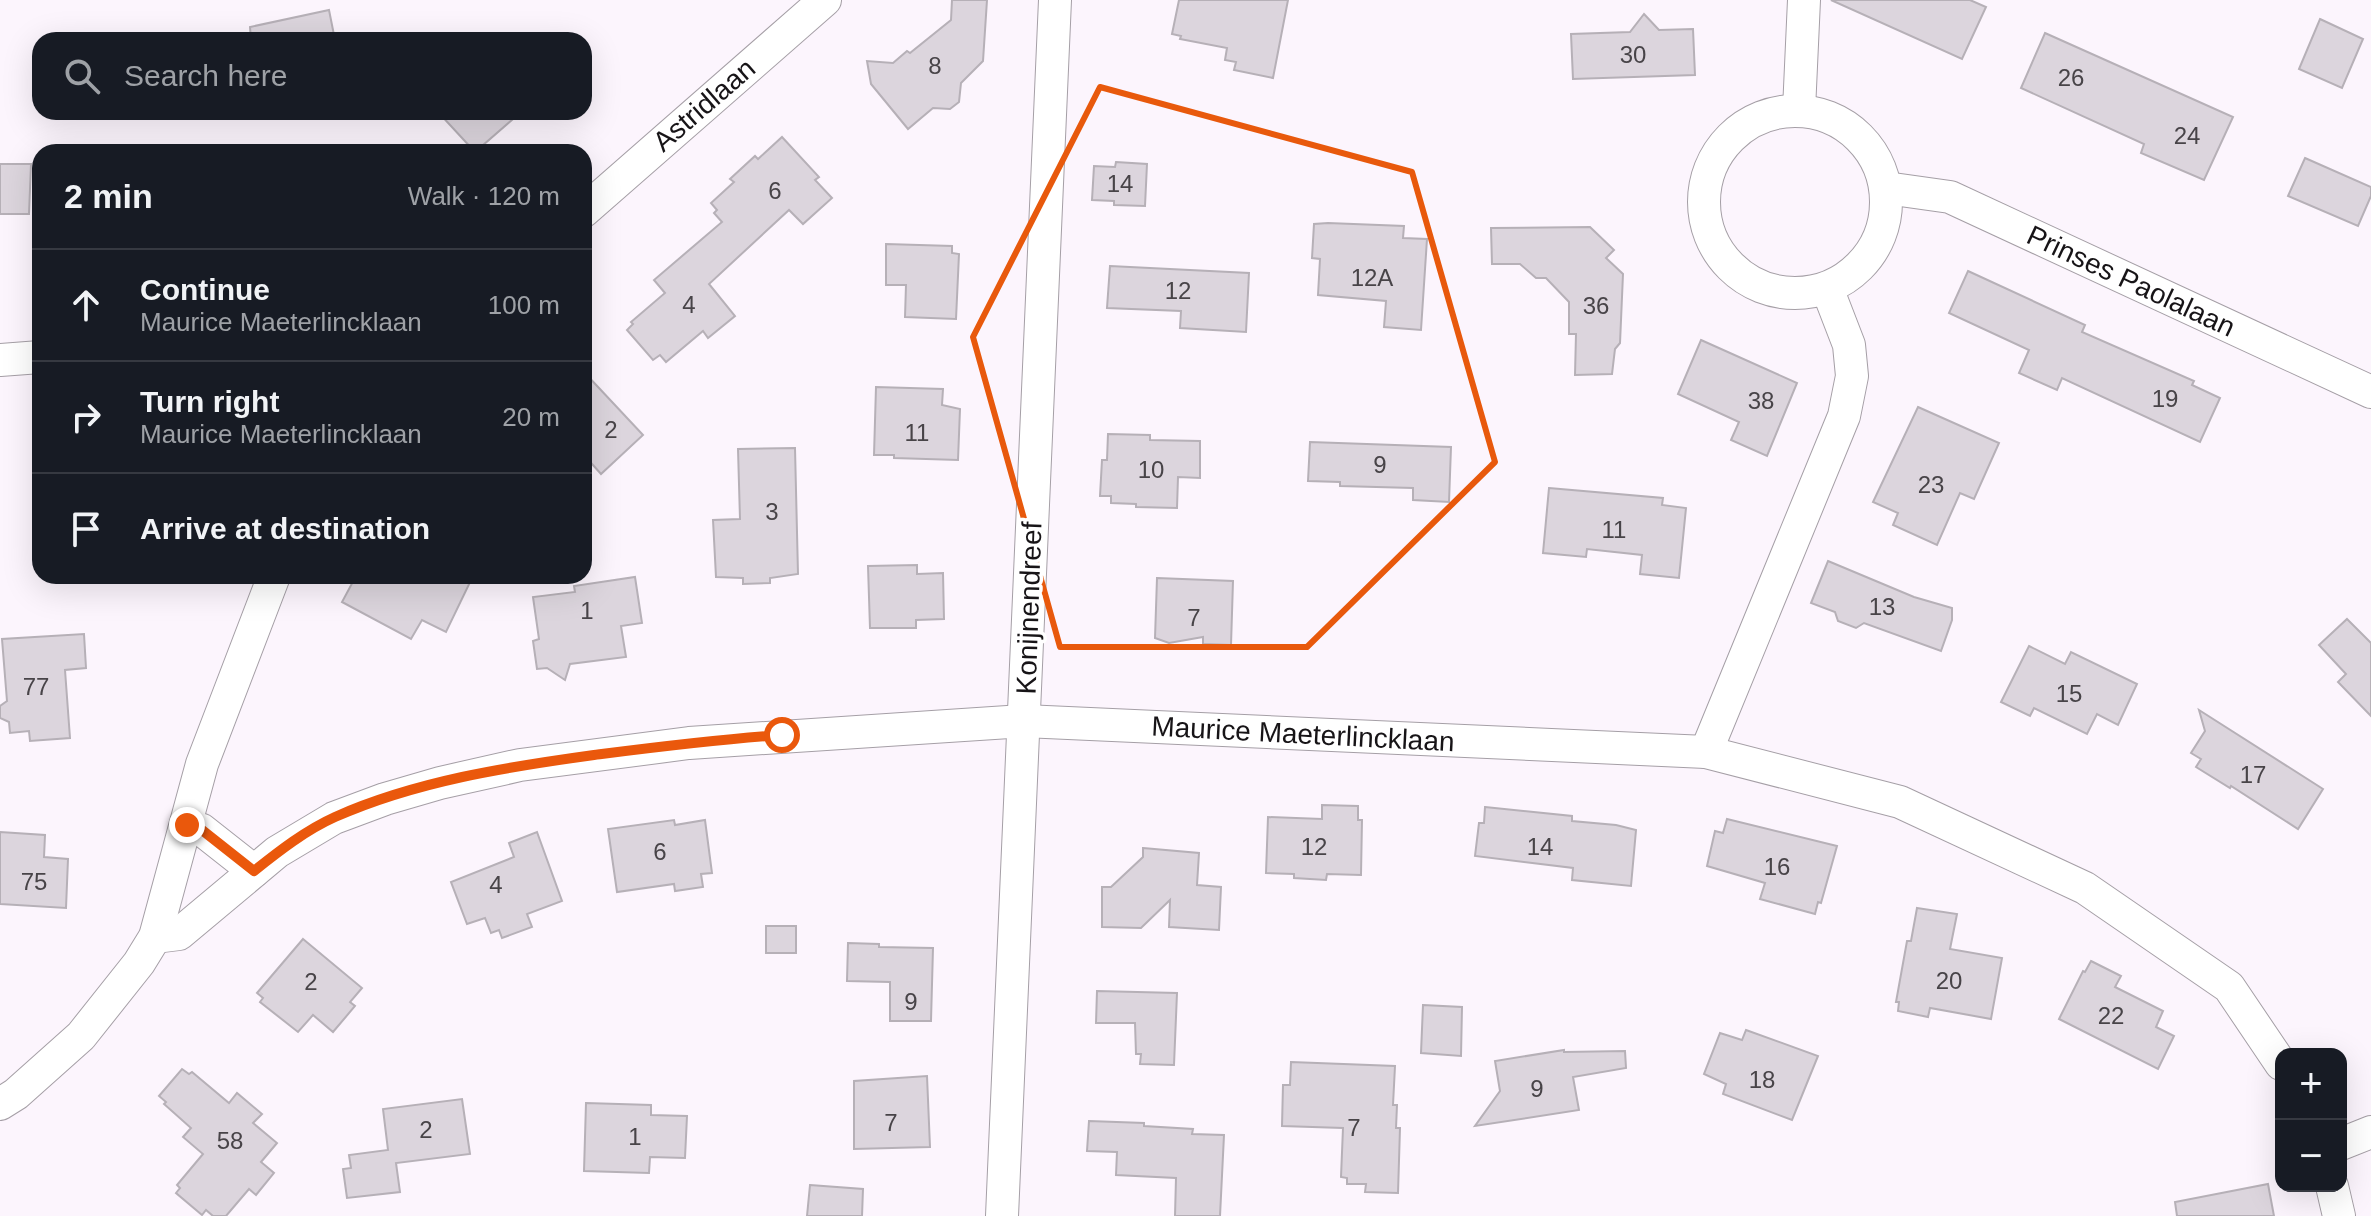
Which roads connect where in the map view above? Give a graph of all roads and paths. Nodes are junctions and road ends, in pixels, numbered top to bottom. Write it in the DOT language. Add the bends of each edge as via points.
graph roads {
  1 [pos="825,0"];
  2 [pos="1055,0"];
  3 [pos="1804,0"];
  4 [pos="1799,110"];
  5 [pos="1886,188"];
  6 [pos="592,204"];
  7 [pos="1827,288"];
  8 [pos="32,358"];
  9 [pos="0,360"];
  10 [pos="2371,392"];
  11 [pos="271,584"];
  12 [pos="1024,721"];
  13 [pos="1706,752"];
  14 [pos="187,825"];
  15 [pos="254,871"];
  16 [pos="155,937"];
  17 [pos="2275,1055"];
  18 [pos="0,1104"];
  19 [pos="2371,1132"];
  20 [pos="2347,1142"];
  21 [pos="2333,1192"];
  22 [pos="1002,1216"];
  23 [pos="2339,1216"];
  1 -- 6 [label="street, Astridlaan"];
  2 -- 12 [label="street, Konijnendreef"];
  3 -- 4 [label="street"];
  4 -- 5 [label="street" via="1830,117 1857,134 1876,159"];
  4 -- 7 [label="street" via="1770,114 1743,126 1722,146 1708,172 1703,201 1708,231 1721,256 1742,277 1769,290"];
  5 -- 7 [label="street" via="1886,220 1874,248 1854,272"];
  5 -- 10 [label="street, Prinses Paolalaan" via="1950,197"];
  7 -- 13 [label="street" via="1849,345 1852,376 1844,416"];
  8 -- 9 [label="street"];
  11 -- 14 [label="street" via="202,764"];
  12 -- 13 [label="street, Maurice Maeterlincklaan"];
  12 -- 15 [label="street, Maurice Maeterlincklaan" via="703,741 520,765 440,783 334,818"];
  12 -- 22 [label="street, Konijnendreef"];
  13 -- 17 [label="street, Maurice Maeterlincklaan" via="1900,802 2085,888 2229,987"];
  14 -- 15 [label="street" via="202,830"];
  14 -- 16 [label="street"];
  15 -- 16 [label="street, Maurice Maeterlincklaan" via="179,934"];
  16 -- 18 [label="street" via="81,1036"];
  19 -- 20 [label="street"];
  21 -- 23 [label="street"];
}
